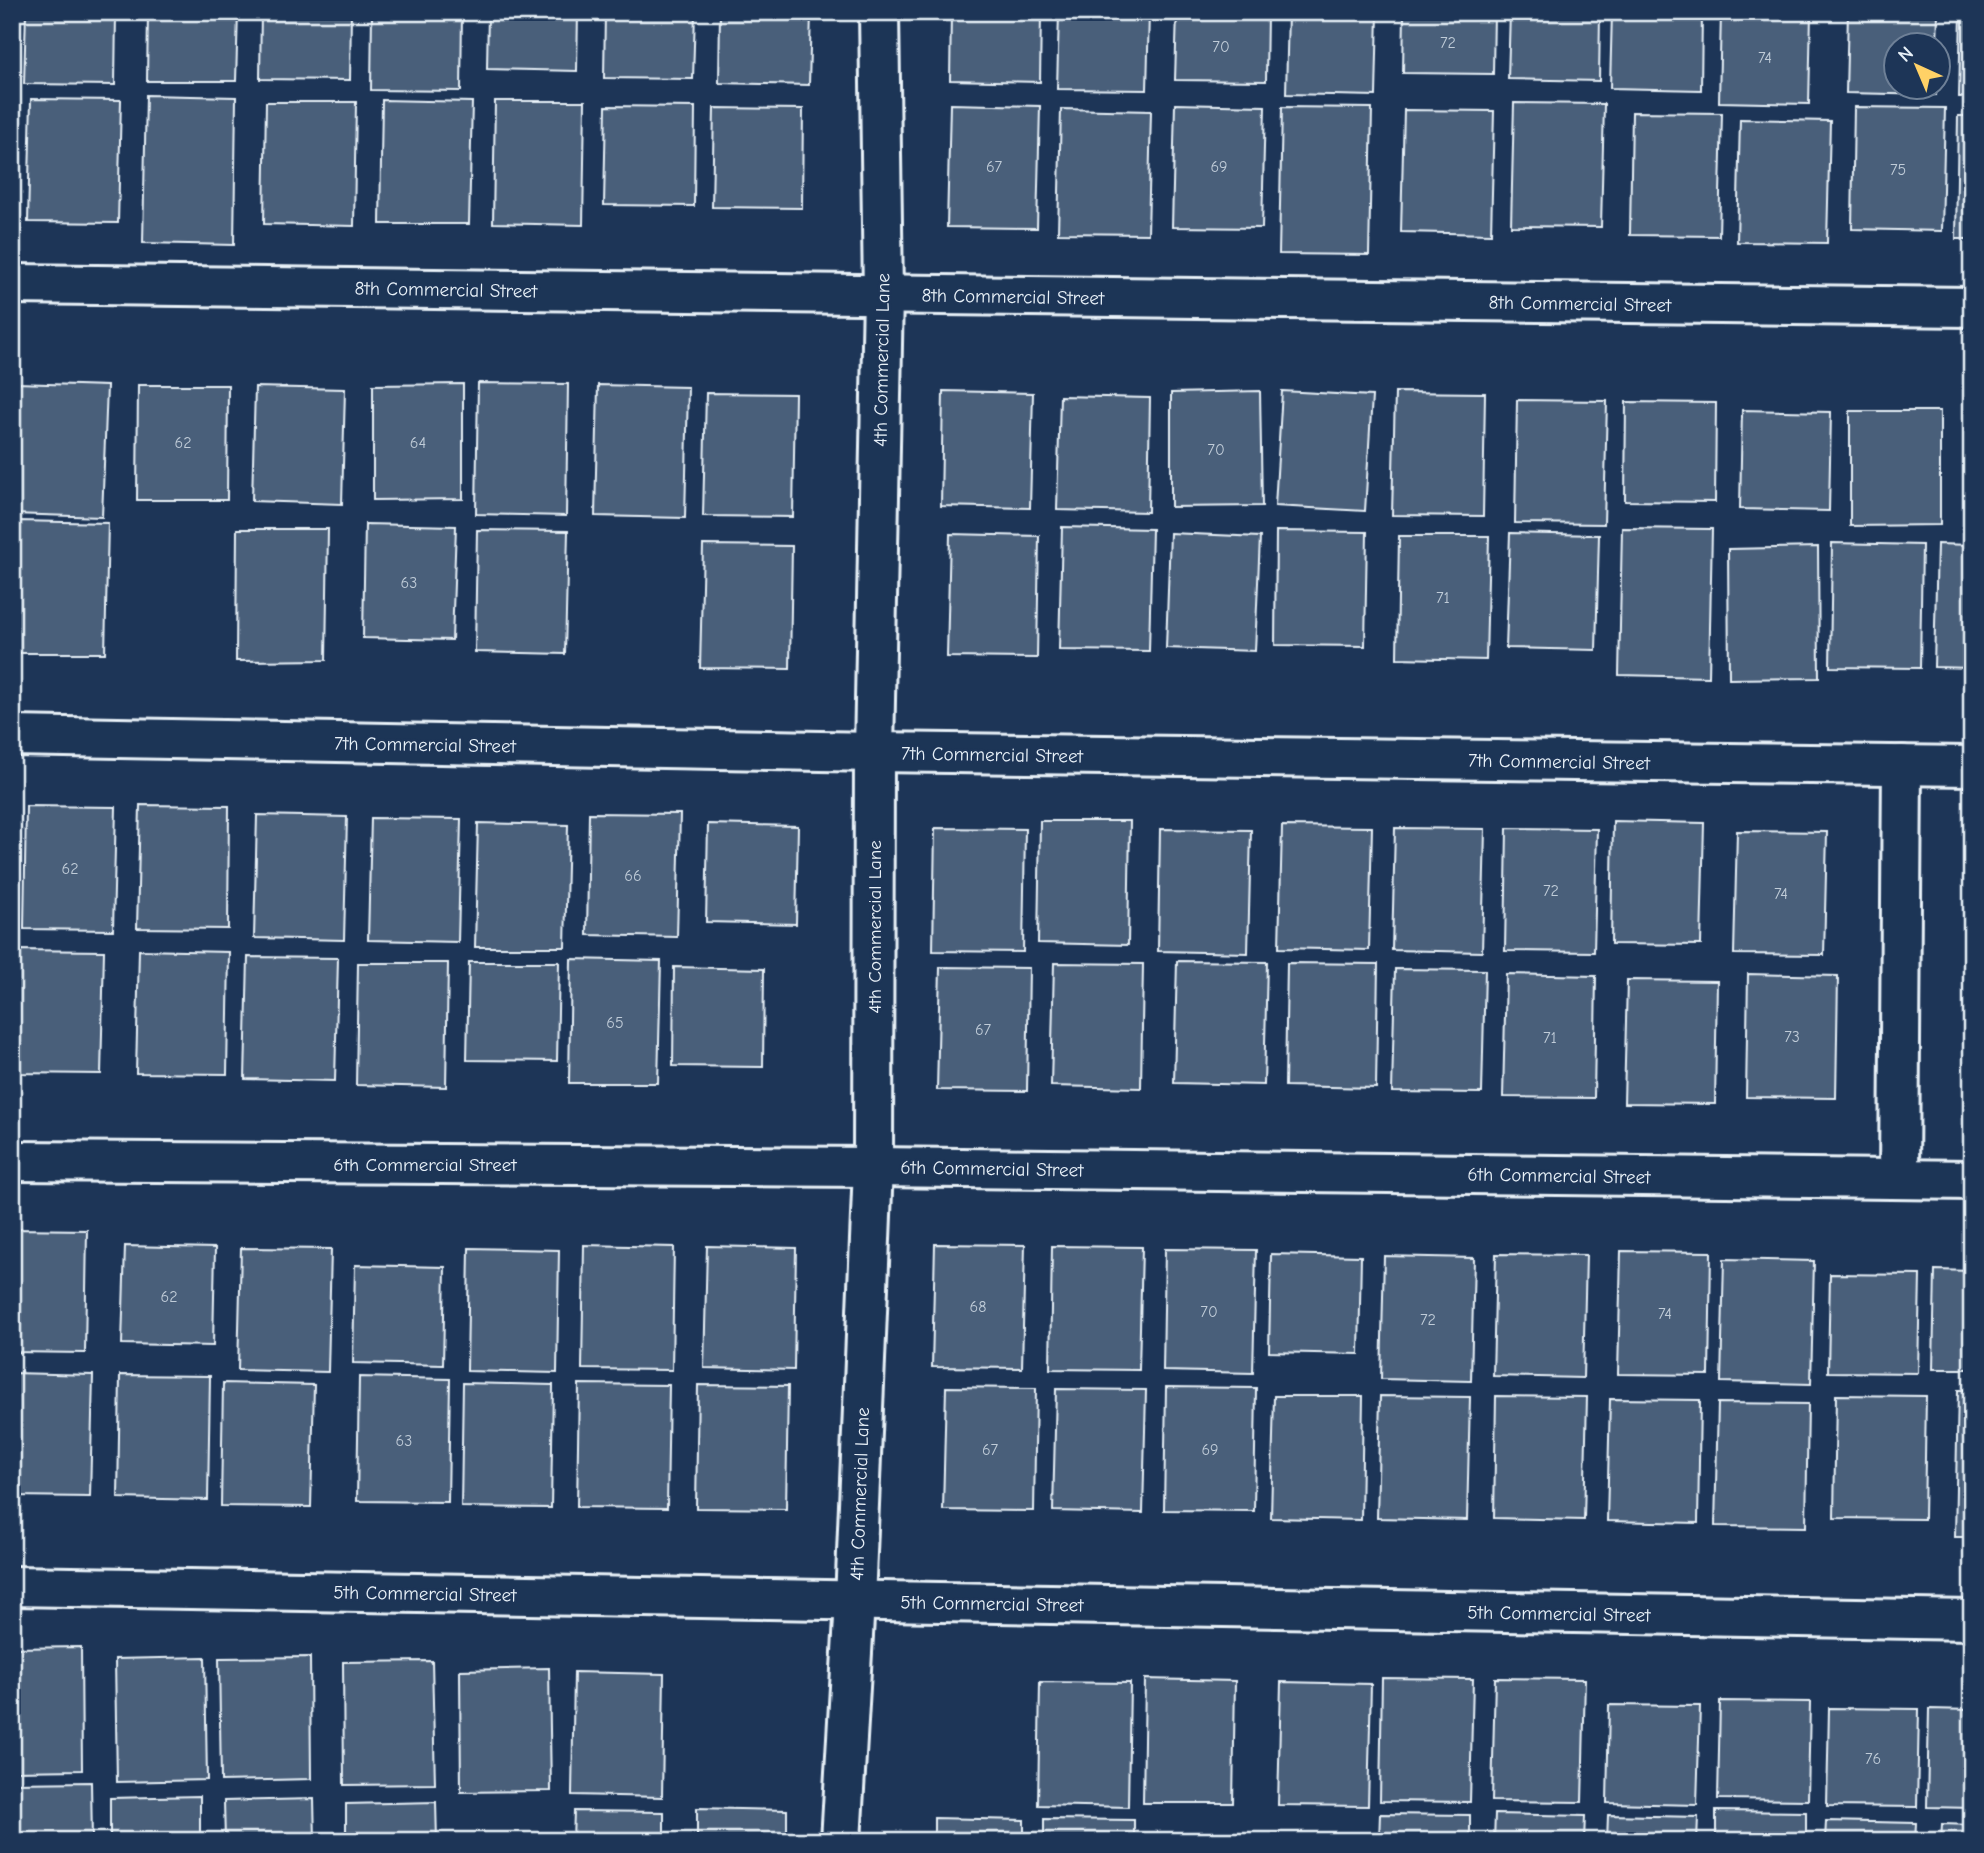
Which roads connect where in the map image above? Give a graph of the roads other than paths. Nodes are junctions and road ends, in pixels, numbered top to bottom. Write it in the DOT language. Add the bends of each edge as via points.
graph roads {
  1 [pos="879,12"];
  2 [pos="12,284"];
  3 [pos="883,294"];
  4 [pos="1972,307"];
  5 [pos="12,736"];
  6 [pos="874,752"];
  7 [pos="1902,765"];
  8 [pos="1972,766"];
  9 [pos="12,1161"];
  10 [pos="873,1167"];
  11 [pos="1899,1179"];
  12 [pos="1972,1180"];
  13 [pos="12,1586"];
  14 [pos="855,1601"];
  15 [pos="1972,1620"];
  16 [pos="841,1841"];
  1 -- 3 [label="street, 4th Commercial Lane"];
  2 -- 3 [label="street, 8th Commercial Street"];
  3 -- 4 [label="street, 8th Commercial Street"];
  3 -- 6 [label="street, 4th Commercial Lane"];
  5 -- 6 [label="street, 7th Commercial Street"];
  6 -- 7 [label="street, 7th Commercial Street"];
  6 -- 10 [label="street, 4th Commercial Lane"];
  7 -- 8 [label="street, 7th Commercial Street"];
  7 -- 11 [label="street"];
  9 -- 10 [label="street, 6th Commercial Street"];
  10 -- 11 [label="street, 6th Commercial Street"];
  10 -- 14 [label="street, 4th Commercial Lane"];
  11 -- 12 [label="street, 6th Commercial Street"];
  13 -- 14 [label="street, 5th Commercial Street"];
  14 -- 15 [label="street, 5th Commercial Street"];
  14 -- 16 [label="street, 4th Commercial Lane"];
}
